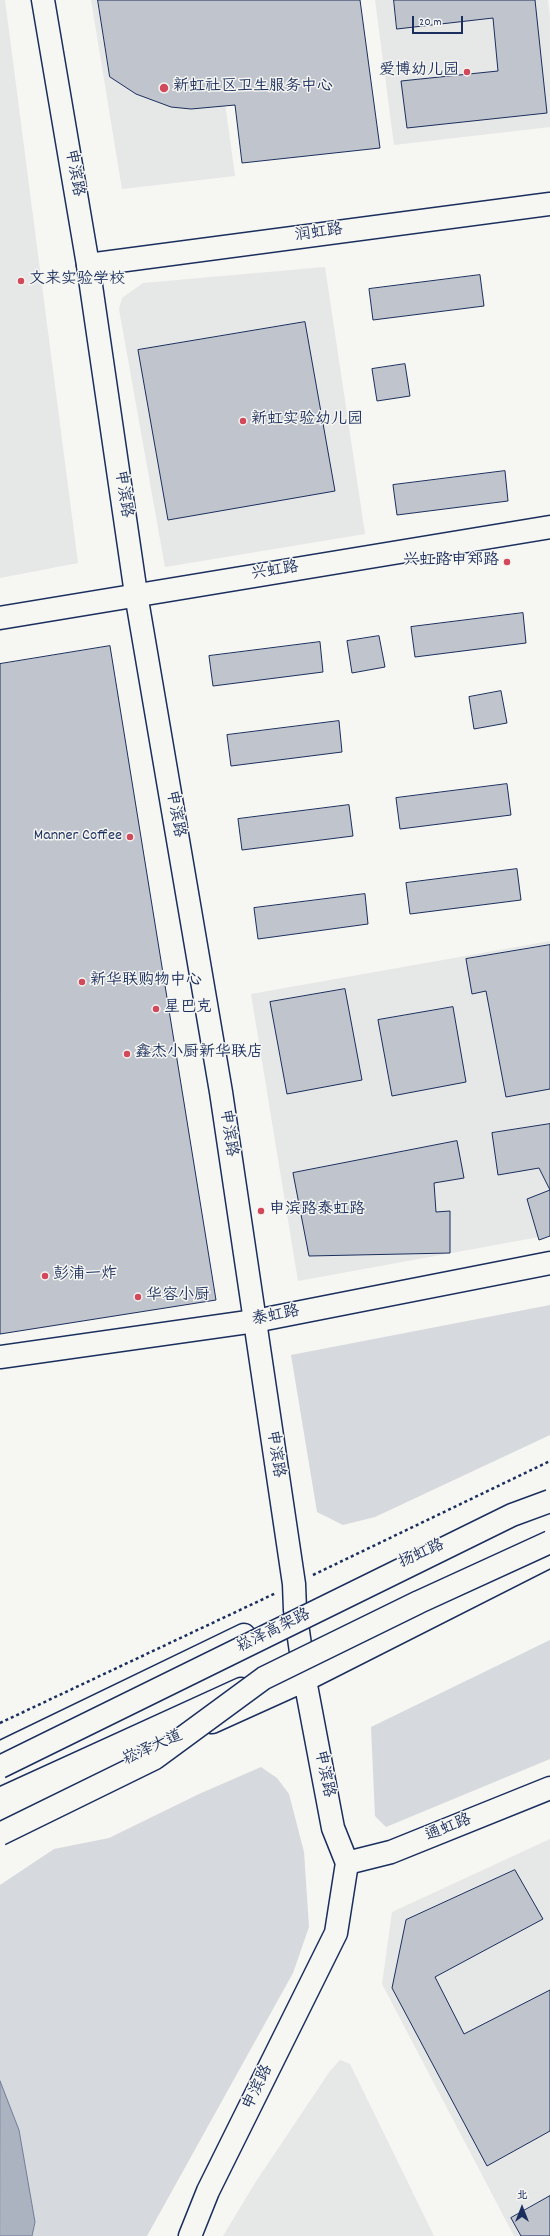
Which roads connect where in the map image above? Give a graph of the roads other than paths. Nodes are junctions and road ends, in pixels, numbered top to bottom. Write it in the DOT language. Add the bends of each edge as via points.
graph roads {
  1 [pos="43,0"];
  2 [pos="550,204"];
  3 [pos="88,265"];
  4 [pos="550,527"];
  5 [pos="136,594"];
  6 [pos="0,618"];
  7 [pos="550,1263"];
  8 [pos="255,1321"];
  9 [pos="0,1357"];
  10 [pos="550,1500"];
  11 [pos="550,1542"];
  12 [pos="550,1556"];
  13 [pos="295,1610"];
  14 [pos="264,1678"];
  15 [pos="305,1680"];
  16 [pos="0,1753"];
  17 [pos="0,1767"];
  18 [pos="550,1788"];
  19 [pos="0,1799"];
  20 [pos="0,1818"];
  21 [pos="0,1834"];
  22 [pos="347,1863"];
  23 [pos="190,2236"];
  1 -- 3 [label="main road, 申滨路"];
  2 -- 3 [label="main road, 润虹路"];
  3 -- 5 [label="main road, 申滨路"];
  4 -- 5 [label="main road, 兴虹路"];
  5 -- 6 [label="main road, 兴虹路"];
  5 -- 8 [label="main road, 申滨路" via="221,1092"];
  7 -- 8 [label="main road, 泰虹路"];
  8 -- 9 [label="main road, 泰虹路"];
  8 -- 13 [label="main road, 申滨路" via="294,1584"];
  10 -- 13 [label="main road, 扬虹路"];
  10 -- 17 [label="main road, 崧泽高架路, bridge" via="512,1515"];
  11 -- 14 [label="main road, bridge"];
  12 -- 15 [label="main road"];
  13 -- 15 [label="main road, 申滨路"];
  13 -- 16 [label="main road"];
  14 -- 19 [label="main road, bridge"];
  14 -- 21 [label="main road, bridge" via="154,1758"];
  15 -- 20 [label="main road, 崧泽大道"];
  15 -- 22 [label="main road, 申滨路" via="333,1828"];
  18 -- 22 [label="main road, 通虹路" via="391,1852"];
  22 -- 23 [label="main road, 申滨路" via="336,1933 208,2191"];
}
